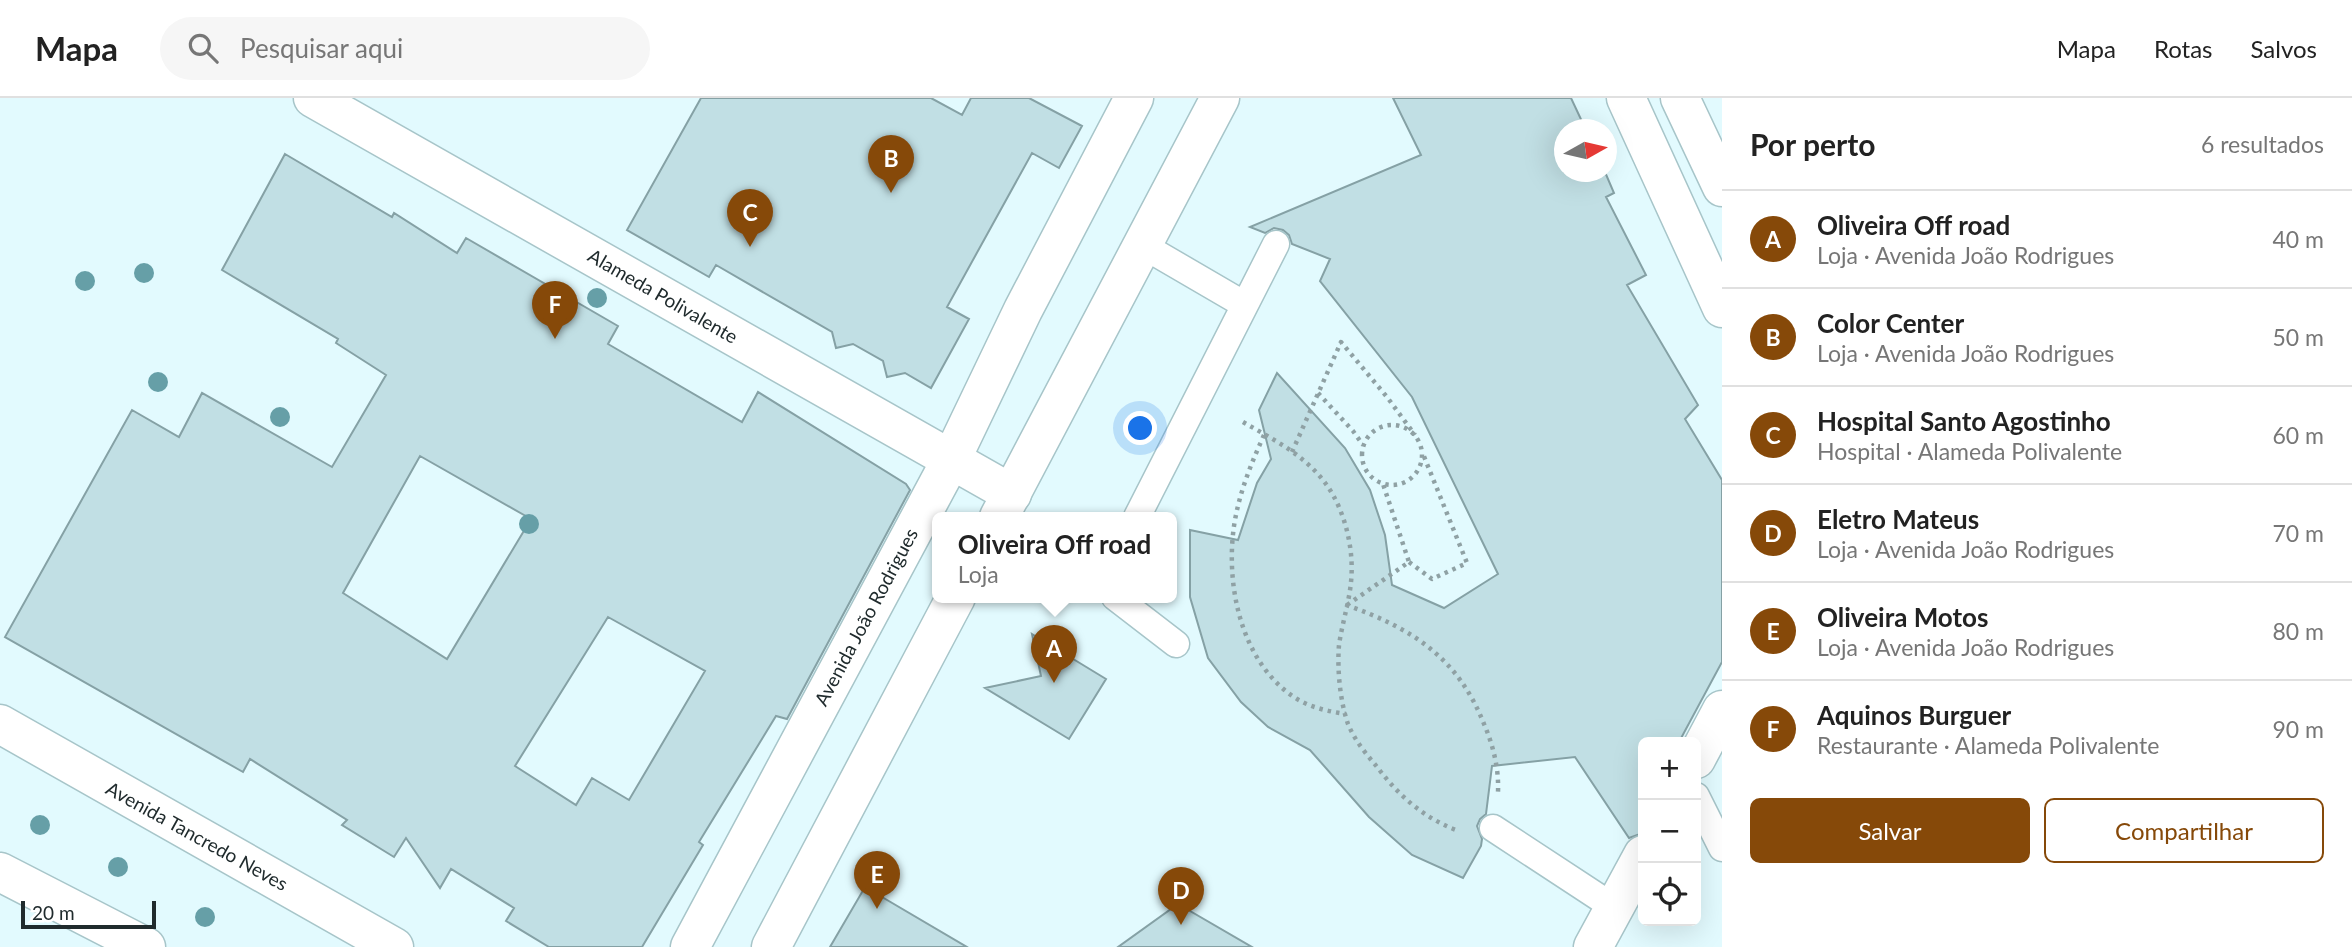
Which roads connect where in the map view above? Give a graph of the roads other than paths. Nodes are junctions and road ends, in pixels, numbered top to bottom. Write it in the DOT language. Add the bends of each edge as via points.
graph roads {
  1 [pos="1134,98"];
  2 [pos="1220,98"];
  3 [pos="1626,98"];
  4 [pos="1680,98"];
  5 [pos="332,103"];
  6 [pos="1722,187"];
  7 [pos="1276,244"];
  8 [pos="1142,245"];
  9 [pos="1245,305"];
  10 [pos="1722,308"];
  11 [pos="951,460"];
  12 [pos="1005,506"];
  13 [pos="1140,512"];
  14 [pos="953,603"];
  15 [pos="1123,603"];
  16 [pos="1175,644"];
  17 [pos="1722,710"];
  18 [pos="0,724"];
  19 [pos="1701,749"];
  20 [pos="1698,800"];
  21 [pos="1493,828"];
  22 [pos="1722,848"];
  23 [pos="1639,863"];
  24 [pos="0,872"];
  25 [pos="1615,908"];
  26 [pos="146,947"];
  27 [pos="394,947"];
  28 [pos="690,947"];
  29 [pos="771,947"];
  30 [pos="1593,947"];
  1 -- 11 [label="street, Avenida João Rodrigues"];
  2 -- 8 [label="street"];
  3 -- 10 [label="street"];
  4 -- 6 [label="street"];
  5 -- 11 [label="street, Alameda Polivalente"];
  7 -- 9 [label="lane"];
  8 -- 9 [label="lane"];
  8 -- 12 [label="street"];
  9 -- 13 [label="lane"];
  11 -- 12 [label="street, Alameda Polivalente"];
  11 -- 28 [label="street, Avenida João Rodrigues"];
  14 -- 29 [label="street"];
  15 -- 16 [label="lane"];
  17 -- 19 [label="street"];
  18 -- 27 [label="street, Avenida Tancredo Neves"];
  20 -- 22 [label="lane"];
  21 -- 25 [label="lane"];
  23 -- 25 [label="street"];
  24 -- 26 [label="street"];
  25 -- 30 [label="street"];
}
